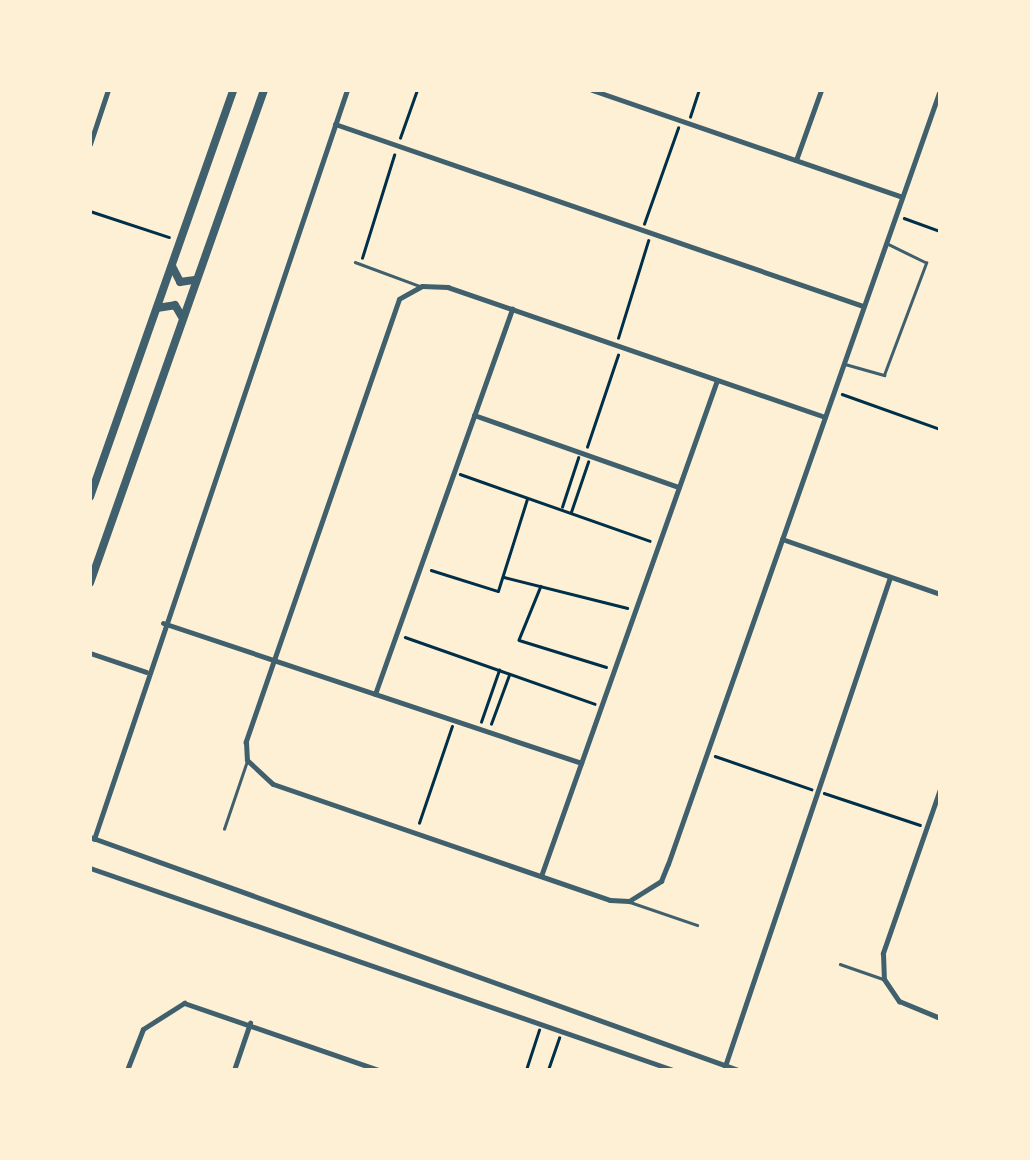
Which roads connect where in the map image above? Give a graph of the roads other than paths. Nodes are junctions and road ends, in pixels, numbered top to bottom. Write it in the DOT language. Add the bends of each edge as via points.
graph roads {
  1 [pos="108,90"];
  2 [pos="233,90"];
  3 [pos="264,90"];
  4 [pos="347,90"];
  5 [pos="592,90"];
  6 [pos="821,90"];
  7 [pos="940,90"];
  8 [pos="335,124"];
  9 [pos="90,144"];
  10 [pos="796,160"];
  11 [pos="902,197"];
  12 [pos="886,243"];
  13 [pos="172,262"];
  14 [pos="358,263"];
  15 [pos="198,278"];
  16 [pos="422,286"];
  17 [pos="864,306"];
  18 [pos="512,309"];
  19 [pos="154,314"];
  20 [pos="180,326"];
  21 [pos="844,363"];
  22 [pos="717,380"];
  23 [pos="474,414"];
  24 [pos="825,417"];
  25 [pos="679,486"];
  26 [pos="90,496"];
  27 [pos="782,539"];
  28 [pos="890,576"];
  29 [pos="90,582"];
  30 [pos="940,594"];
  31 [pos="163,623"];
  32 [pos="90,653"];
  33 [pos="273,660"];
  34 [pos="146,672"];
  35 [pos="375,694"];
  36 [pos="247,760"];
  37 [pos="582,763"];
  38 [pos="940,789"];
  39 [pos="224,829"];
  40 [pos="92,838"];
  41 [pos="90,868"];
  42 [pos="541,876"];
  43 [pos="629,901"];
  44 [pos="697,925"];
  45 [pos="840,964"];
  46 [pos="884,979"];
  47 [pos="940,1018"];
  48 [pos="250,1024"];
  49 [pos="725,1066"];
  50 [pos="127,1070"];
  51 [pos="234,1070"];
  52 [pos="379,1070"];
  53 [pos="674,1070"];
  54 [pos="738,1070"];
  1 -- 9 [label="street"];
  2 -- 13 [label="street"];
  3 -- 15 [label="street"];
  4 -- 8 [label="street"];
  5 -- 10 [label="street"];
  6 -- 10 [label="street"];
  7 -- 11 [label="street"];
  8 -- 17 [label="street"];
  8 -- 31 [label="street"];
  10 -- 11 [label="street"];
  11 -- 12 [label="street"];
  12 -- 17 [label="street"];
  12 -- 21 [label="lane" via="926,263 884,375"];
  13 -- 15 [label="street" via="180,282"];
  13 -- 19 [label="street"];
  14 -- 16 [label="lane"];
  15 -- 20 [label="street"];
  16 -- 18 [label="street"];
  16 -- 33 [label="street" via="399,300 387,323"];
  17 -- 21 [label="street"];
  18 -- 22 [label="street"];
  18 -- 23 [label="street"];
  19 -- 20 [label="street" via="163,302 175,305"];
  19 -- 26 [label="street"];
  20 -- 29 [label="street"];
  21 -- 24 [label="street"];
  22 -- 24 [label="street"];
  22 -- 25 [label="street"];
  23 -- 25 [label="street"];
  23 -- 35 [label="street"];
  24 -- 27 [label="street"];
  25 -- 37 [label="street"];
  27 -- 28 [label="street"];
  27 -- 43 [label="street" via="661,882"];
  28 -- 30 [label="street"];
  28 -- 49 [label="street"];
  31 -- 33 [label="street"];
  31 -- 34 [label="street"];
  32 -- 34 [label="street"];
  33 -- 35 [label="street"];
  33 -- 36 [label="street"];
  34 -- 40 [label="street"];
  35 -- 37 [label="street"];
  36 -- 39 [label="lane"];
  36 -- 42 [label="street" via="273,784"];
  37 -- 42 [label="street"];
  38 -- 46 [label="street" via="884,952"];
  40 -- 49 [label="street"];
  41 -- 53 [label="street"];
  42 -- 43 [label="street"];
  43 -- 44 [label="lane"];
  45 -- 46 [label="lane"];
  46 -- 47 [label="street" via="899,1001"];
  48 -- 50 [label="street" via="184,1003 160,1011"];
  48 -- 51 [label="street"];
  48 -- 52 [label="street"];
  49 -- 54 [label="street"];
}
